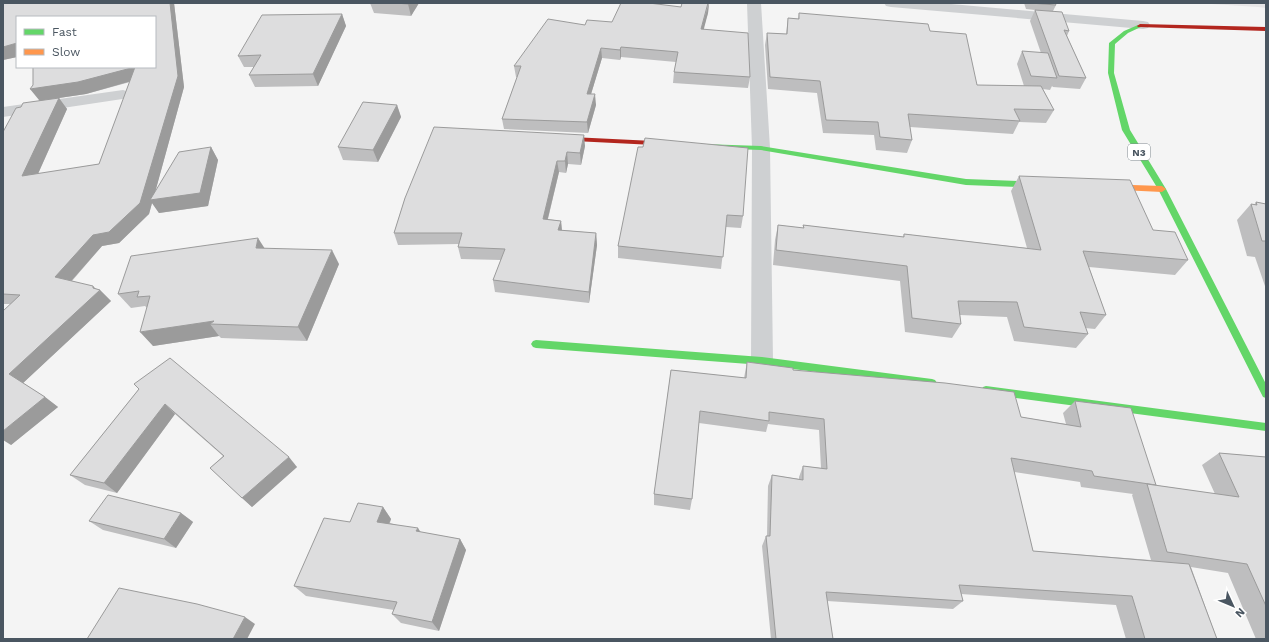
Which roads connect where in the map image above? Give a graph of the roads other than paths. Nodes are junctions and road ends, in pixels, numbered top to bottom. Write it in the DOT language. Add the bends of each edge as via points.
graph roads {
  1 [pos="754,3"];
  2 [pos="891,3"];
  3 [pos="1144,25"];
  4 [pos="1266,29"];
  5 [pos="123,94"];
  6 [pos="3,112"];
  7 [pos="546,138"];
  8 [pos="681,144"];
  9 [pos="697,145"];
  10 [pos="761,148"];
  11 [pos="1052,185"];
  12 [pos="1091,187"];
  13 [pos="1162,189"];
  14 [pos="536,344"];
  15 [pos="762,361"];
  16 [pos="943,385"];
  17 [pos="974,389"];
  18 [pos="1266,394"];
  19 [pos="1266,427"];
  1 -- 10 [label="street"];
  2 -- 3 [label="street"];
  3 -- 4 [label="street, N3"];
  3 -- 13 [label="street, N3" via="1126,32 1112,43 1111,73 1126,130"];
  5 -- 6 [label="street"];
  7 -- 8 [label="street"];
  9 -- 10 [label="street"];
  10 -- 11 [label="street" via="966,182"];
  10 -- 15 [label="street"];
  12 -- 13 [label="street"];
  13 -- 18 [label="street, N3"];
  14 -- 15 [label="street"];
  15 -- 16 [label="street"];
  17 -- 19 [label="street"];
}
